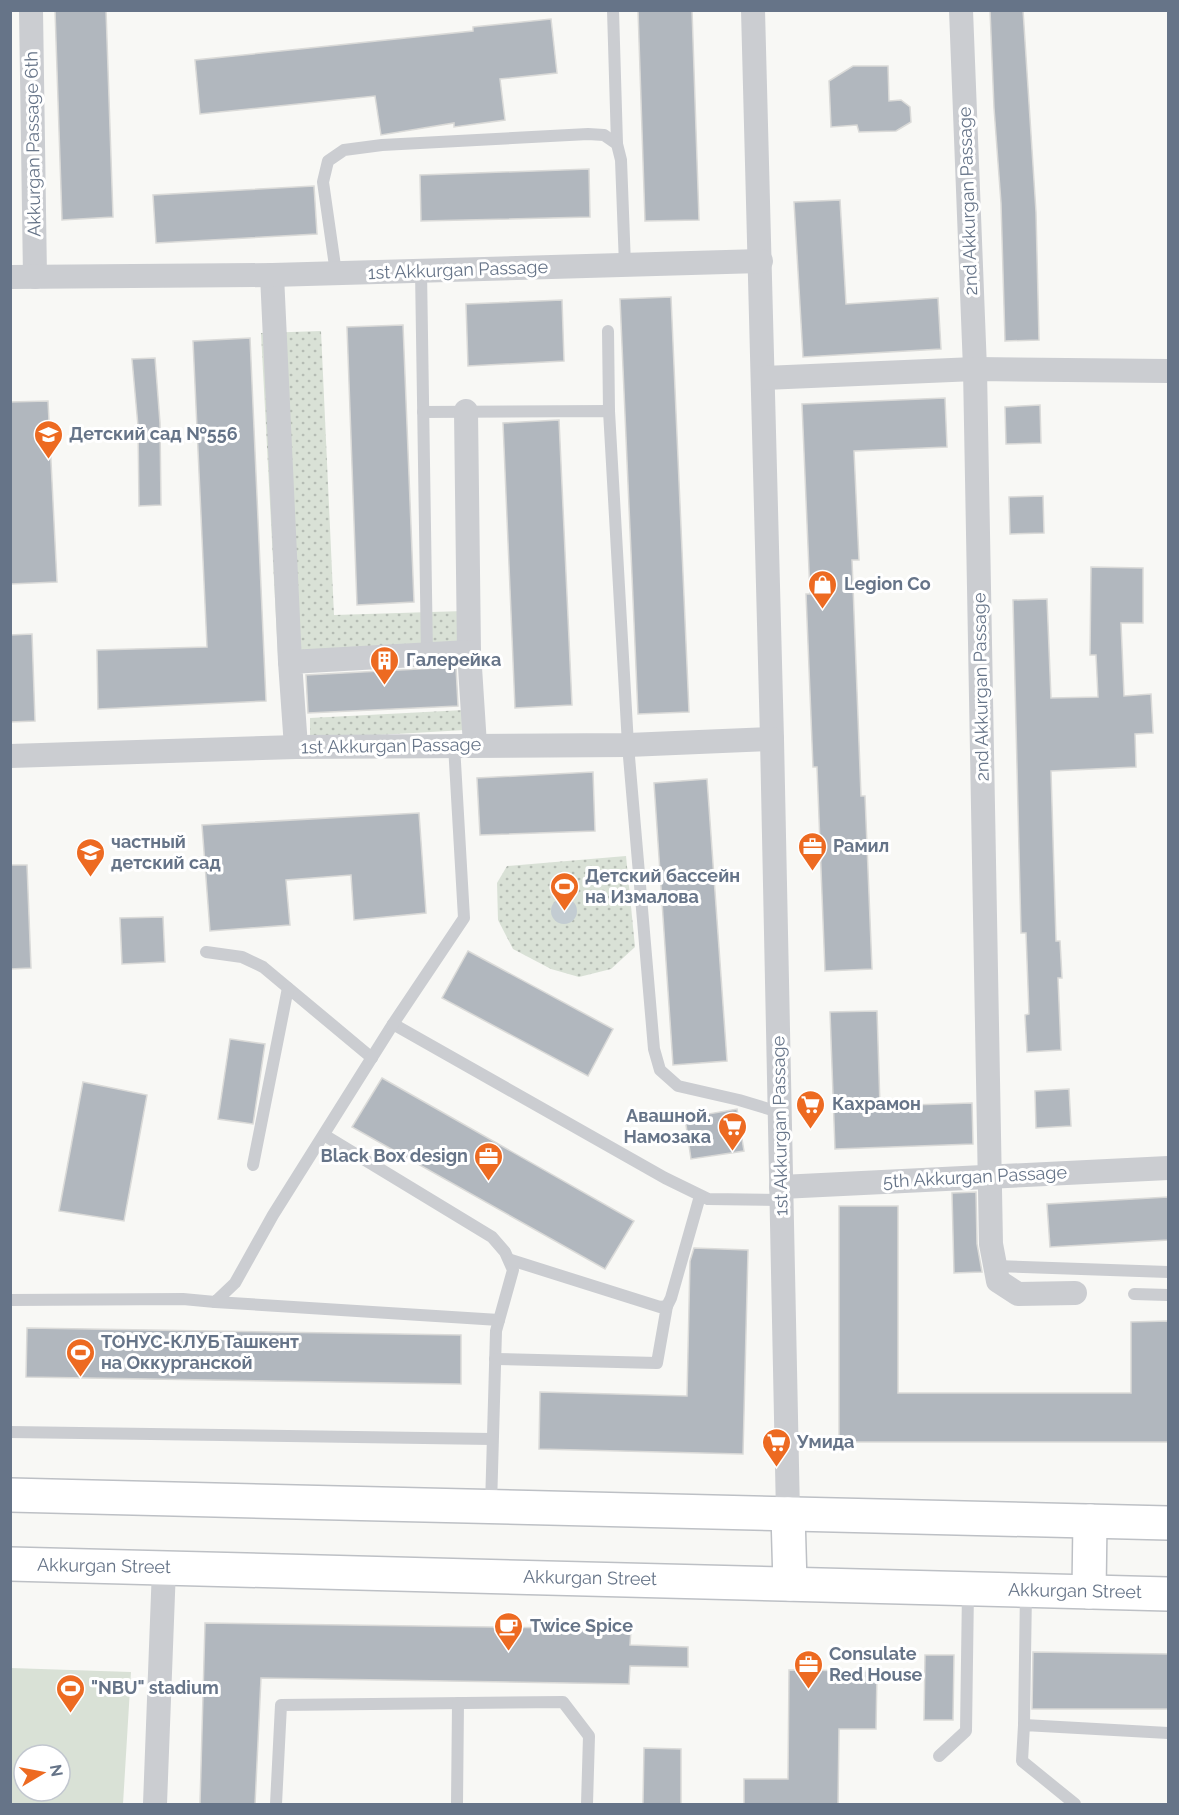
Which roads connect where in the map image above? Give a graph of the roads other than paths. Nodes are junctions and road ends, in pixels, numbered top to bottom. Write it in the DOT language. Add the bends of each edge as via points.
graph roads {
  1 [pos="31,10"];
  2 [pos="613,10"];
  3 [pos="753,10"];
  4 [pos="962,10"];
  5 [pos="617,144"];
  6 [pos="761,261"];
  7 [pos="625,265"];
  8 [pos="421,271"];
  9 [pos="336,273"];
  10 [pos="272,275"];
  11 [pos="10,277"];
  12 [pos="35,277"];
  13 [pos="608,331"];
  14 [pos="975,369"];
  15 [pos="1168,371"];
  16 [pos="764,378"];
  17 [pos="466,411"];
  18 [pos="609,411"];
  19 [pos="423,412"];
  20 [pos="469,652"];
  21 [pos="427,654"];
  22 [pos="290,662"];
  23 [pos="772,739"];
  24 [pos="465,745"];
  25 [pos="628,745"];
  26 [pos="296,747"];
  27 [pos="10,756"];
  28 [pos="206,952"];
  29 [pos="288,988"];
  30 [pos="393,1024"];
  31 [pos="372,1058"];
  32 [pos="779,1112"];
  33 [pos="324,1135"];
  34 [pos="252,1165"];
  35 [pos="1168,1168"];
  36 [pos="991,1176"];
  37 [pos="781,1193"];
  38 [pos="700,1196"];
  39 [pos="511,1260"];
  40 [pos="995,1266"];
  41 [pos="1168,1272"];
  42 [pos="1075,1293"];
  43 [pos="1134,1294"];
  44 [pos="1168,1295"];
  45 [pos="10,1300"];
  46 [pos="215,1302"];
  47 [pos="667,1306"];
  48 [pos="499,1320"];
  49 [pos="495,1359"];
  50 [pos="10,1432"];
  51 [pos="492,1439"];
  52 [pos="10,1495"];
  53 [pos="491,1507"];
  54 [pos="788,1514"];
  55 [pos="1090,1521"];
  56 [pos="1168,1523"];
  57 [pos="10,1564"];
  58 [pos="164,1568"];
  59 [pos="790,1584"];
  60 [pos="968,1588"];
  61 [pos="1026,1590"];
  62 [pos="1089,1592"];
  63 [pos="1168,1594"];
  64 [pos="458,1703"];
  65 [pos="1024,1725"];
  66 [pos="1168,1733"];
  67 [pos="939,1756"];
  68 [pos="155,1804"];
  69 [pos="276,1804"];
  70 [pos="457,1804"];
  71 [pos="587,1804"];
  72 [pos="1075,1804"];
  1 -- 12 [label="street, Akkurgan Passage 6th"];
  2 -- 5 [label="lane"];
  3 -- 6 [label="street, 1st Akkurgan Passage"];
  4 -- 14 [label="street, 2nd Akkurgan Passage"];
  5 -- 7 [label="lane"];
  5 -- 9 [label="lane" via="604,135 588,134 344,150 328,161 323,182"];
  6 -- 7 [label="street, 1st Akkurgan Passage"];
  6 -- 16 [label="street, 1st Akkurgan Passage"];
  7 -- 8 [label="street, 1st Akkurgan Passage"];
  8 -- 9 [label="street, 1st Akkurgan Passage"];
  8 -- 19 [label="lane"];
  9 -- 10 [label="street, 1st Akkurgan Passage"];
  10 -- 12 [label="street, 1st Akkurgan Passage"];
  10 -- 22 [label="street"];
  11 -- 12 [label="street, 1st Akkurgan Passage"];
  13 -- 18 [label="lane"];
  14 -- 15 [label="street"];
  14 -- 16 [label="street"];
  14 -- 36 [label="street, 2nd Akkurgan Passage"];
  16 -- 23 [label="street, 1st Akkurgan Passage"];
  17 -- 18 [label="lane"];
  17 -- 19 [label="lane"];
  17 -- 20 [label="street"];
  18 -- 25 [label="lane"];
  19 -- 21 [label="lane"];
  20 -- 21 [label="street"];
  20 -- 24 [label="street"];
  21 -- 22 [label="street"];
  22 -- 26 [label="street"];
  23 -- 25 [label="street, 1st Akkurgan Passage"];
  23 -- 32 [label="street, 1st Akkurgan Passage"];
  24 -- 25 [label="street, 1st Akkurgan Passage"];
  24 -- 26 [label="street, 1st Akkurgan Passage"];
  24 -- 30 [label="lane" via="464,918"];
  25 -- 32 [label="lane" via="651,1025 660,1070 678,1086"];
  26 -- 27 [label="street, 1st Akkurgan Passage"];
  28 -- 29 [label="lane" via="242,957"];
  29 -- 31 [label="lane"];
  29 -- 34 [label="lane"];
  30 -- 31 [label="lane"];
  30 -- 38 [label="lane"];
  31 -- 33 [label="lane"];
  32 -- 37 [label="street, 1st Akkurgan Passage"];
  33 -- 39 [label="lane" via="492,1237"];
  33 -- 46 [label="lane" via="235,1283"];
  35 -- 36 [label="street, 5th Akkurgan Passage"];
  36 -- 37 [label="street, 5th Akkurgan Passage"];
  36 -- 40 [label="street, 2nd Akkurgan Passage" via="991,1244"];
  37 -- 38 [label="lane" via="708,1199"];
  37 -- 54 [label="street, 1st Akkurgan Passage"];
  38 -- 47 [label="lane"];
  39 -- 47 [label="lane"];
  39 -- 48 [label="lane" via="513,1270"];
  40 -- 41 [label="lane"];
  40 -- 42 [label="street, 2nd Akkurgan Passage" via="998,1281 1018,1294"];
  43 -- 44 [label="lane"];
  45 -- 46 [label="lane"];
  46 -- 48 [label="lane"];
  47 -- 49 [label="lane" via="657,1363"];
  48 -- 49 [label="lane"];
  49 -- 51 [label="lane"];
  50 -- 51 [label="lane"];
  51 -- 53 [label="lane"];
  52 -- 53 [label="main road"];
  53 -- 54 [label="main road"];
  54 -- 55 [label="main road"];
  54 -- 59 [label="main road"];
  55 -- 56 [label="main road"];
  55 -- 62 [label="main road"];
  57 -- 58 [label="main road, Akkurgan Street"];
  58 -- 59 [label="main road, Akkurgan Street"];
  58 -- 68 [label="street"];
  59 -- 60 [label="main road, Akkurgan Street"];
  60 -- 61 [label="main road, Akkurgan Street"];
  60 -- 67 [label="lane" via="966,1731"];
  61 -- 62 [label="main road, Akkurgan Street"];
  61 -- 65 [label="lane"];
  62 -- 63 [label="main road, Akkurgan Street"];
  64 -- 69 [label="lane" via="281,1705"];
  64 -- 70 [label="lane"];
  64 -- 71 [label="lane" via="563,1702 589,1736"];
  65 -- 66 [label="lane"];
  65 -- 72 [label="lane" via="1022,1761"];
}
